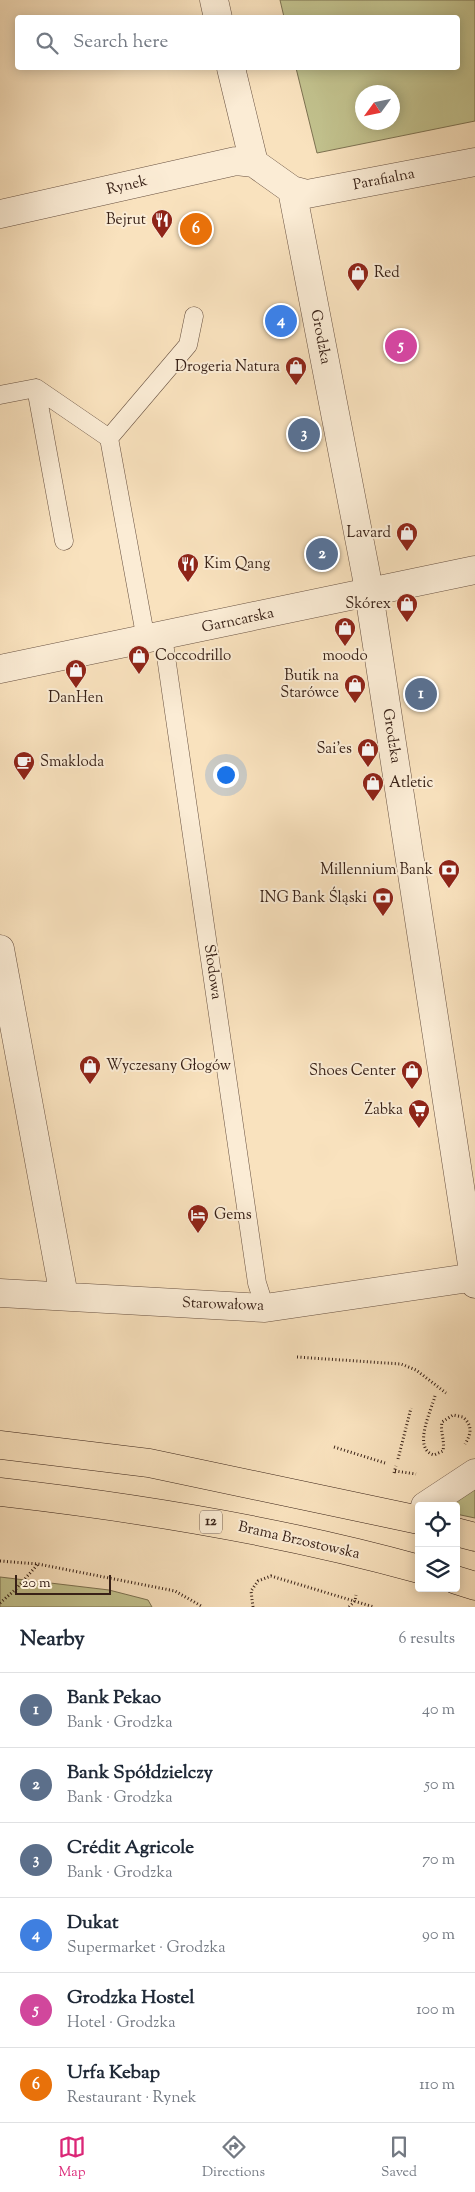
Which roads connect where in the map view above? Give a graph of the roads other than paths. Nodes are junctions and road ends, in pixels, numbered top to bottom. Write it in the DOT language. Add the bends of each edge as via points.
graph roads {
  1 [pos="214,0"];
  2 [pos="217,15"];
  3 [pos="231,70"];
  4 [pos="475,162"];
  5 [pos="254,163"];
  6 [pos="292,190"];
  7 [pos="0,214"];
  8 [pos="194,316"];
  9 [pos="36,388"];
  10 [pos="0,395"];
  11 [pos="109,438"];
  12 [pos="64,541"];
  13 [pos="475,570"];
  14 [pos="368,594"];
  15 [pos="154,638"];
  16 [pos="0,669"];
  17 [pos="0,949"];
  18 [pos="475,1279"];
  19 [pos="0,1292"];
  20 [pos="64,1296"];
  21 [pos="265,1308"];
  22 [pos="0,1445"];
  23 [pos="475,1473"];
  24 [pos="0,1492"];
  25 [pos="434,1502"];
  26 [pos="415,1512"];
  27 [pos="460,1533"];
  28 [pos="475,1537"];
  29 [pos="415,1568"];
  30 [pos="460,1581"];
  31 [pos="475,1586"];
  1 -- 2 [label="street"];
  3 -- 5 [label="street"];
  4 -- 6 [label="street, Parafialna" via="307,194"];
  5 -- 6 [label="street"];
  5 -- 7 [label="street, Rynek" via="236,161"];
  6 -- 14 [label="street, Grodzka"];
  8 -- 11 [label="lane" via="188,344"];
  9 -- 10 [label="lane"];
  9 -- 11 [label="lane"];
  9 -- 12 [label="lane"];
  11 -- 15 [label="lane, Słodowa"];
  13 -- 14 [label="street, Garncarska"];
  14 -- 15 [label="street, Garncarska"];
  14 -- 18 [label="street, Grodzka"];
  15 -- 16 [label="street, Garncarska"];
  15 -- 21 [label="lane, Słodowa" via="257,1283"];
  17 -- 20 [label="street"];
  18 -- 21 [label="street, Starowałowa"];
  19 -- 20 [label="street, Starowałowa"];
  20 -- 21 [label="street, Starowałowa"];
  22 -- 26 [label="main road" via="149,1463"];
  23 -- 25 [label="street"];
  24 -- 29 [label="main road, Brama Brzostowska / 12" via="214,1522"];
  27 -- 28 [label="main road"];
  30 -- 31 [label="main road"];
}
